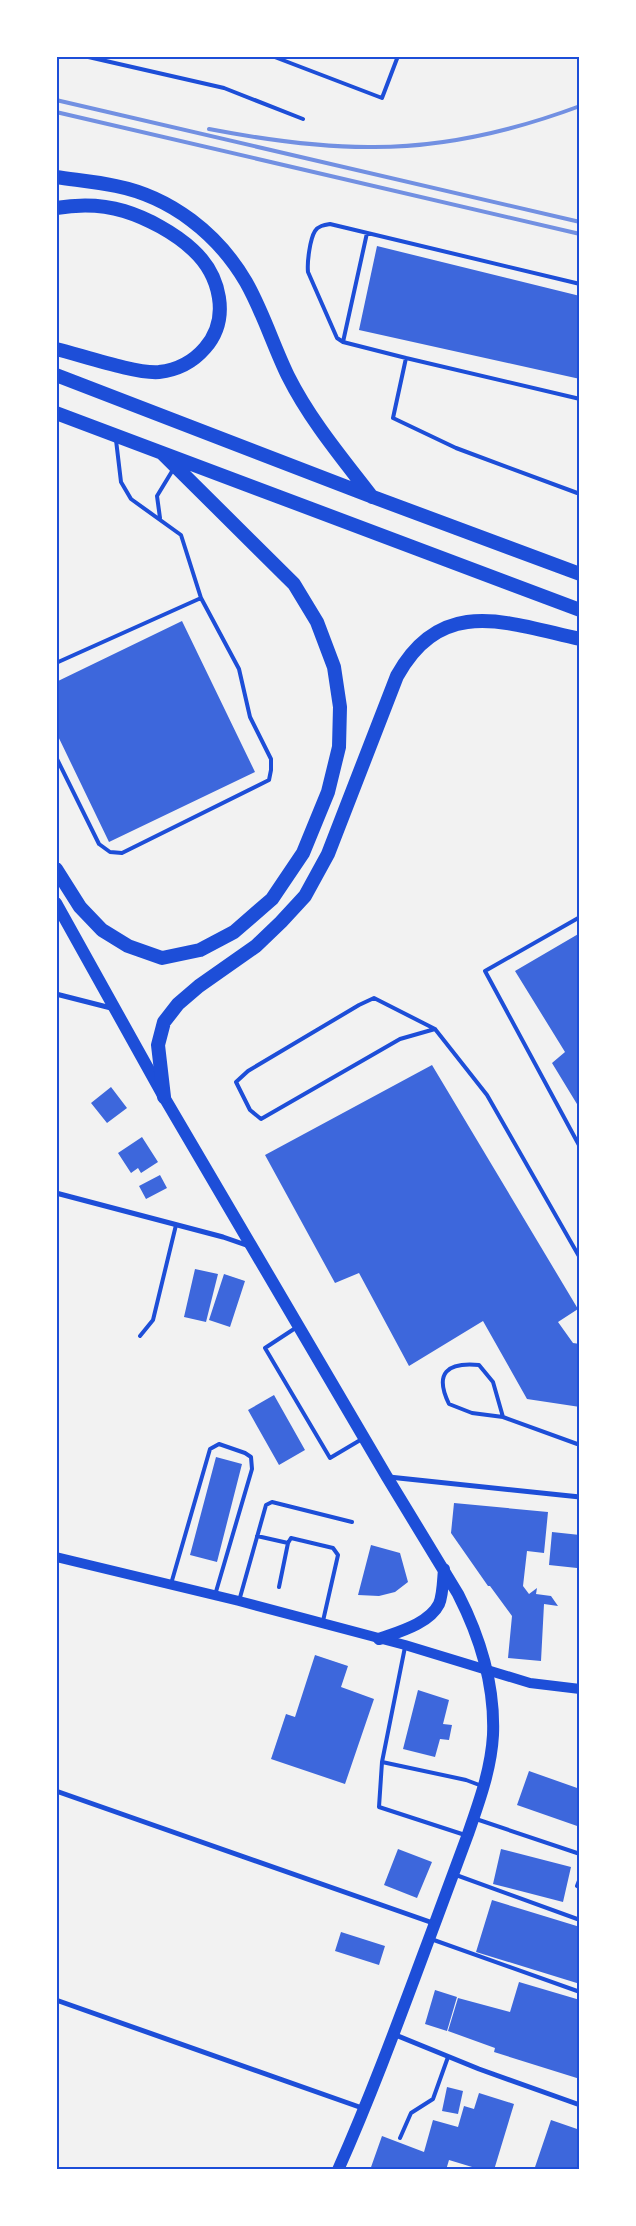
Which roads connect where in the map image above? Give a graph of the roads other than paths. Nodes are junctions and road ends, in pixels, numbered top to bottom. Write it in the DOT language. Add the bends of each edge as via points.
graph roads {
  1 [pos="84,56"];
  2 [pos="272,56"];
  3 [pos="398,56"];
  4 [pos="303,119"];
  5 [pos="56,177"];
  6 [pos="56,208"];
  7 [pos="367,233"];
  8 [pos="580,284"];
  9 [pos="343,342"];
  10 [pos="56,349"];
  11 [pos="406,358"];
  12 [pos="56,375"];
  13 [pos="580,399"];
  14 [pos="56,413"];
  15 [pos="116,435"];
  16 [pos="162,453"];
  17 [pos="175,466"];
  18 [pos="580,494"];
  19 [pos="373,498"];
  20 [pos="160,518"];
  21 [pos="580,574"];
  22 [pos="201,598"];
  23 [pos="580,610"];
  24 [pos="580,639"];
  25 [pos="56,663"];
  26 [pos="56,757"];
  27 [pos="56,869"];
  28 [pos="56,902"];
  29 [pos="580,917"];
  30 [pos="56,994"];
  31 [pos="114,1009"];
  32 [pos="435,1029"];
  33 [pos="164,1097"];
  34 [pos="580,1147"];
  35 [pos="56,1193"];
  36 [pos="176,1225"];
  37 [pos="253,1247"];
  38 [pos="580,1258"];
  39 [pos="298,1325"];
  40 [pos="140,1336"];
  41 [pos="503,1417"];
  42 [pos="364,1438"];
  43 [pos="580,1445"];
  44 [pos="387,1477"];
  45 [pos="580,1497"];
  46 [pos="352,1522"];
  47 [pos="257,1536"];
  48 [pos="288,1543"];
  49 [pos="56,1557"];
  50 [pos="444,1569"];
  51 [pos="171,1584"];
  52 [pos="279,1587"];
  53 [pos="215,1595"];
  54 [pos="239,1601"];
  55 [pos="322,1624"];
  56 [pos="379,1638"];
  57 [pos="405,1645"];
  58 [pos="488,1669"];
  59 [pos="580,1689"];
  60 [pos="382,1762"];
  61 [pos="485,1786"];
  62 [pos="56,1791"];
  63 [pos="474,1818"];
  64 [pos="467,1836"];
  65 [pos="580,1854"];
  66 [pos="454,1874"];
  67 [pos="580,1878"];
  68 [pos="580,1887"];
  69 [pos="580,1920"];
  70 [pos="435,1924"];
  71 [pos="430,1938"];
  72 [pos="580,1992"];
  73 [pos="56,2000"];
  74 [pos="392,2034"];
  75 [pos="448,2057"];
  76 [pos="580,2105"];
  77 [pos="365,2109"];
  78 [pos="400,2138"];
  79 [pos="338,2170"];
  1 -- 4 [label="lane" via="224,88"];
  2 -- 3 [label="lane" via="382,98"];
  5 -- 19 [label="highway" via="138,192 179,211 214,239 246,283 305,407"];
  6 -- 10 [label="highway" via="72,205 108,207 156,225 185,243 201,259 214,280 220,307 215,332 208,344 191,361 170,371 146,372"];
  7 -- 8 [label="lane"];
  7 -- 9 [label="lane"];
  7 -- 9 [label="lane" via="322,225 315,230 307,262 308,272 329,322 337,338"];
  9 -- 11 [label="lane"];
  11 -- 13 [label="lane"];
  11 -- 18 [label="lane" via="393,418 456,448"];
  12 -- 19 [label="highway"];
  14 -- 15 [label="highway"];
  15 -- 16 [label="highway"];
  15 -- 20 [label="lane" via="121,482 131,499"];
  16 -- 17 [label="highway"];
  16 -- 23 [label="highway"];
  17 -- 20 [label="lane" via="157,496"];
  17 -- 27 [label="highway" via="294,584 317,622 334,667 340,707 339,747 328,792 303,854 272,899 234,932 200,950 162,958 128,946 102,930 80,907"];
  19 -- 21 [label="highway"];
  20 -- 22 [label="lane" via="181,535"];
  22 -- 25 [label="lane"];
  22 -- 26 [label="lane" via="239,669 250,718 271,759 269,780 122,853 110,852 99,844"];
  24 -- 33 [label="highway" via="503,621 479,620 449,626 435,633 413,652 397,676 328,854 305,896 256,946 198,986 164,1022 158,1045"];
  28 -- 31 [label="main road"];
  29 -- 34 [label="lane" via="485,971"];
  30 -- 31 [label="street"];
  31 -- 33 [label="main road"];
  32 -- 32 [label="lane" via="400,1039 261,1119 250,1110 236,1082 248,1071 374,998"];
  32 -- 38 [label="lane" via="487,1095"];
  33 -- 37 [label="main road"];
  35 -- 36 [label="street"];
  36 -- 37 [label="street"];
  36 -- 40 [label="lane" via="153,1320"];
  37 -- 39 [label="main road"];
  39 -- 42 [label="main road"];
  39 -- 42 [label="lane" via="265,1348 330,1458"];
  41 -- 41 [label="lane" via="448,1404 442,1381 449,1368 461,1363 479,1365 493,1382"];
  41 -- 43 [label="lane"];
  42 -- 44 [label="main road"];
  44 -- 45 [label="street"];
  44 -- 50 [label="main road"];
  46 -- 47 [label="lane" via="272,1502 266,1504"];
  47 -- 48 [label="lane"];
  47 -- 54 [label="lane"];
  48 -- 52 [label="lane"];
  48 -- 55 [label="lane" via="292,1538 333,1548 338,1554"];
  49 -- 51 [label="main road"];
  50 -- 56 [label="main road" via="438,1604 426,1617 411,1627"];
  50 -- 58 [label="main road" via="469,1614"];
  51 -- 53 [label="main road"];
  51 -- 53 [label="lane" via="210,1450 218,1444 245,1453 250,1457 252,1469"];
  53 -- 54 [label="main road"];
  54 -- 55 [label="main road"];
  55 -- 56 [label="main road"];
  56 -- 57 [label="main road"];
  57 -- 58 [label="main road"];
  57 -- 60 [label="lane"];
  58 -- 59 [label="main road" via="530,1683"];
  58 -- 61 [label="main road" via="493,1737"];
  60 -- 61 [label="lane"];
  60 -- 64 [label="lane" via="379,1807"];
  61 -- 63 [label="main road"];
  62 -- 70 [label="street"];
  63 -- 64 [label="main road"];
  63 -- 65 [label="lane"];
  64 -- 66 [label="main road"];
  66 -- 69 [label="lane"];
  66 -- 70 [label="main road"];
  67 -- 68 [label="lane" via="577,1886"];
  70 -- 71 [label="main road"];
  71 -- 72 [label="lane"];
  71 -- 74 [label="main road"];
  73 -- 77 [label="street"];
  74 -- 75 [label="street"];
  74 -- 77 [label="main road"];
  75 -- 76 [label="street"];
  75 -- 78 [label="lane" via="433,2099 411,2113"];
  77 -- 79 [label="main road"];
}
